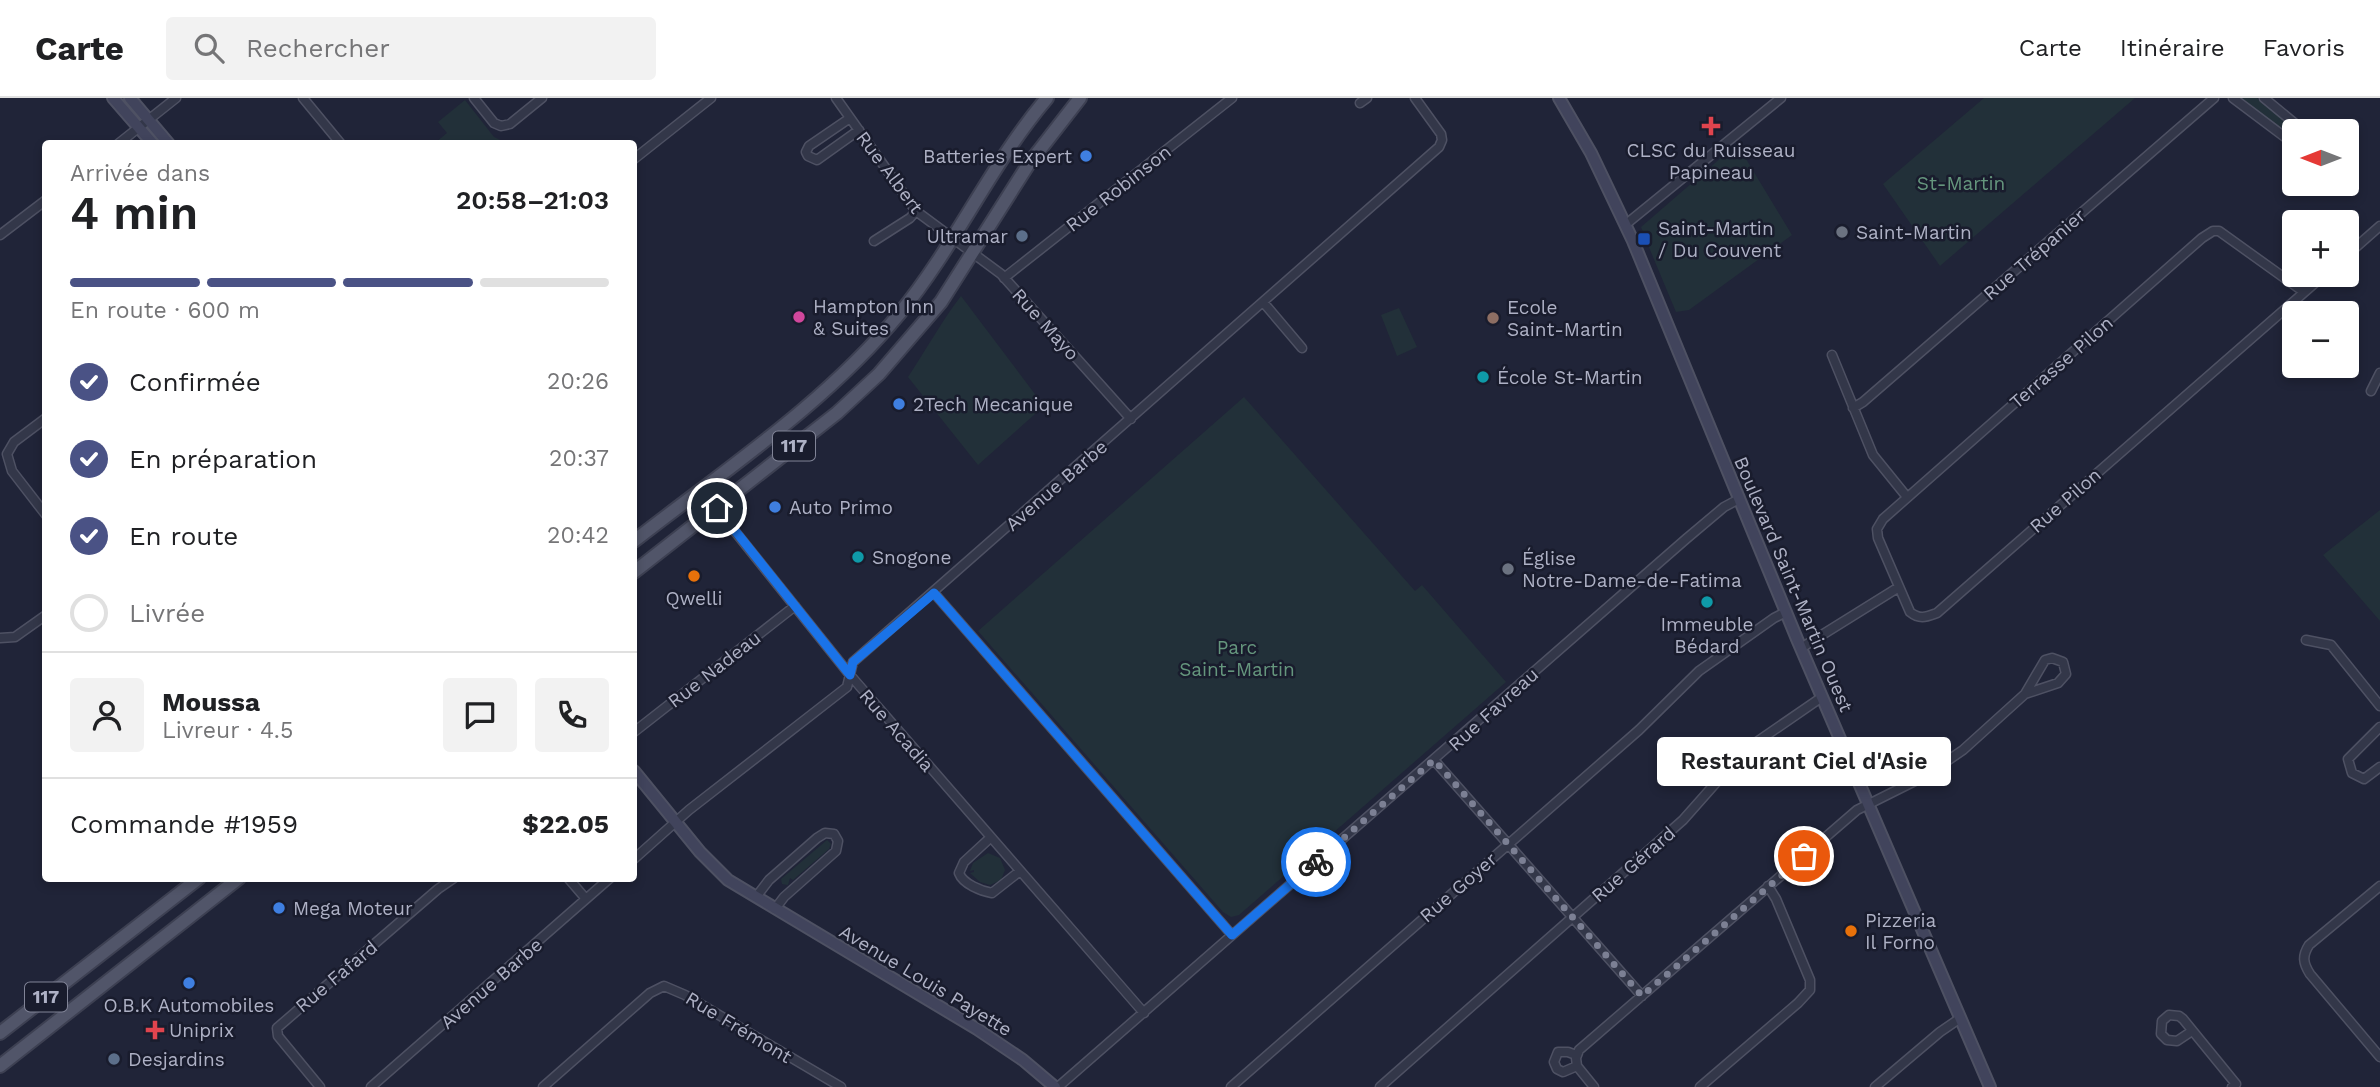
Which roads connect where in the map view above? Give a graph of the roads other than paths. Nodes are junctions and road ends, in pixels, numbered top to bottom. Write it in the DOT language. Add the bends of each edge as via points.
graph roads {
  1 [pos="113,98"];
  2 [pos="130,98"];
  3 [pos="176,98"];
  4 [pos="303,98"];
  5 [pos="474,98"];
  6 [pos="542,98"];
  7 [pos="711,98"];
  8 [pos="836,98"];
  9 [pos="1047,98"];
  10 [pos="1080,98"];
  11 [pos="1232,98"];
  12 [pos="1415,98"];
  13 [pos="1559,98"];
  14 [pos="1781,98"];
  15 [pos="2214,98"];
  16 [pos="2233,98"];
  17 [pos="2264,98"];
  18 [pos="850,118"];
  19 [pos="2289,119"];
  20 [pos="144,123"];
  21 [pos="859,130"];
  22 [pos="2282,135"];
  23 [pos="123,140"];
  24 [pos="151,140"];
  25 [pos="164,140"];
  26 [pos="338,140"];
  27 [pos="637,157"];
  28 [pos="42,203"];
  29 [pos="916,211"];
  30 [pos="1625,225"];
  31 [pos="2380,226"];
  32 [pos="0,235"];
  33 [pos="953,239"];
  34 [pos="874,241"];
  35 [pos="2359,244"];
  36 [pos="973,254"];
  37 [pos="1004,278"];
  38 [pos="2310,287"];
  39 [pos="2304,292"];
  40 [pos="1263,302"];
  41 [pos="1301,348"];
  42 [pos="1832,355"];
  43 [pos="2380,373"];
  44 [pos="2371,391"];
  45 [pos="1853,408"];
  46 [pos="1131,419"];
  47 [pos="42,421"];
  48 [pos="701,489"];
  49 [pos="1907,497"];
  50 [pos="1739,499"];
  51 [pos="717,508"];
  52 [pos="42,510"];
  53 [pos="637,539"];
  54 [pos="637,570"];
  55 [pos="1899,587"];
  56 [pos="934,593"];
  57 [pos="795,606"];
  58 [pos="1786,612"];
  59 [pos="42,617"];
  60 [pos="0,638"];
  61 [pos="2306,640"];
  62 [pos="1801,649"];
  63 [pos="850,675"];
  64 [pos="2025,694"];
  65 [pos="1822,697"];
  66 [pos="2380,706"];
  67 [pos="2380,727"];
  68 [pos="637,730"];
  69 [pos="1434,760"];
  70 [pos="2380,766"];
  71 [pos="637,775"];
  72 [pos="1867,804"];
  73 [pos="675,823"];
  74 [pos="990,838"];
  75 [pos="1507,844"];
  76 [pos="637,856"];
  77 [pos="1020,871"];
  78 [pos="194,882"];
  79 [pos="234,882"];
  80 [pos="448,882"];
  81 [pos="571,882"];
  82 [pos="605,882"];
  83 [pos="1768,886"];
  84 [pos="2380,886"];
  85 [pos="756,898"];
  86 [pos="586,899"];
  87 [pos="775,909"];
  88 [pos="1573,917"];
  89 [pos="1232,935"];
  90 [pos="1642,996"];
  91 [pos="1144,1013"];
  92 [pos="1959,1019"];
  93 [pos="2192,1031"];
  94 [pos="0,1033"];
  95 [pos="1576,1055"];
  96 [pos="2380,1058"];
  97 [pos="0,1066"];
  98 [pos="1577,1066"];
  99 [pos="320,1087"];
  100 [pos="371,1087"];
  101 [pos="543,1087"];
  102 [pos="841,1087"];
  103 [pos="1057,1087"];
  104 [pos="1232,1087"];
  105 [pos="1380,1087"];
  106 [pos="1594,1087"];
  107 [pos="1700,1087"];
  108 [pos="1875,1087"];
  109 [pos="1990,1087"];
  110 [pos="2232,1087"];
  1 -- 20 [label="main road"];
  2 -- 20 [label="main road"];
  3 -- 20 [label="street"];
  4 -- 26 [label="street"];
  5 -- 6 [label="street" via="499,126 510,124"];
  7 -- 27 [label="street"];
  8 -- 18 [label="street, Rue Albert"];
  9 -- 33 [label="main road, 117" via="1014,141"];
  10 -- 36 [label="main road, 117" via="1028,165"];
  11 -- 37 [label="street, Rue Robinson"];
  12 -- 40 [label="street, Avenue Barbe" via="1441,134 1441,145"];
  13 -- 30 [label="main road, Boulevard Saint-Martin Ouest"];
  14 -- 30 [label="street"];
  15 -- 45 [label="street, Rue Trépanier"];
  16 -- 22 [label="street"];
  17 -- 19 [label="street"];
  18 -- 21 [label="street, Rue Albert"];
  18 -- 21 [label="street" via="809,146 808,156 817,160"];
  20 -- 23 [label="street"];
  20 -- 24 [label="main road"];
  20 -- 25 [label="main road"];
  21 -- 29 [label="street, Rue Albert"];
  28 -- 32 [label="street"];
  29 -- 33 [label="street, Rue Albert"];
  29 -- 34 [label="street"];
  30 -- 50 [label="main road, Boulevard Saint-Martin Ouest"];
  31 -- 35 [label="street"];
  33 -- 36 [label="street, Rue Mayo"];
  33 -- 48 [label="main road, 117" via="912,299 851,367"];
  36 -- 37 [label="street, Rue Mayo"];
  36 -- 51 [label="main road, 117" via="927,321 870,383"];
  37 -- 46 [label="street, Rue Mayo"];
  38 -- 39 [label="street, Rue Pilon"];
  39 -- 49 [label="street, Terrasse Pilon" via="2227,235 2210,232"];
  39 -- 55 [label="street, Rue Pilon" via="1937,613 1916,617"];
  40 -- 41 [label="street"];
  40 -- 46 [label="street, Avenue Barbe"];
  42 -- 45 [label="street"];
  43 -- 44 [label="street"];
  45 -- 49 [label="street" via="1875,460"];
  46 -- 56 [label="street, Avenue Barbe"];
  47 -- 52 [label="street" via="11,445 7,454 12,471"];
  48 -- 51 [label="street, Rue Acadia"];
  48 -- 53 [label="main road, 117"];
  49 -- 55 [label="street, Terrasse Pilon" via="1877,529"];
  50 -- 58 [label="main road, Boulevard Saint-Martin Ouest"];
  50 -- 69 [label="street, Rue Favreau" via="1686,539"];
  51 -- 54 [label="main road, 117"];
  51 -- 57 [label="street, Rue Acadia"];
  55 -- 62 [label="street"];
  56 -- 63 [label="street, Avenue Barbe" via="853,662"];
  56 -- 89 [label="street"];
  57 -- 63 [label="street, Rue Acadia"];
  57 -- 68 [label="street, Rue Nadeau"];
  58 -- 62 [label="main road, Boulevard Saint-Martin Ouest"];
  58 -- 75 [label="street, Rue Goyer" via="1699,671 1639,730"];
  59 -- 60 [label="street" via="15,637"];
  61 -- 66 [label="street" via="2331,645"];
  62 -- 65 [label="main road, Boulevard Saint-Martin Ouest"];
  63 -- 73 [label="street, Avenue Barbe" via="847,687"];
  63 -- 74 [label="street, Rue Acadia"];
  64 -- 64 [label="street" via="2061,681 2066,674 2063,662 2045,660"];
  64 -- 72 [label="street" via="1940,767"];
  65 -- 72 [label="main road, Boulevard Saint-Martin Ouest"];
  65 -- 88 [label="street, Rue Gérard" via="1745,750 1683,820"];
  67 -- 70 [label="street" via="2347,759 2352,773 2364,779"];
  69 -- 75 [label="street"];
  69 -- 89 [label="street, Rue Favreau"];
  71 -- 73 [label="main road, Avenue Louis Payette"];
  72 -- 83 [label="street"];
  72 -- 92 [label="main road, Boulevard Saint-Martin Ouest"];
  73 -- 76 [label="street, Avenue Barbe"];
  73 -- 85 [label="main road, Avenue Louis Payette" via="714,867"];
  74 -- 77 [label="street, Rue Acadia"];
  74 -- 77 [label="street" via="964,862 959,873 962,880 992,893"];
  75 -- 88 [label="street"];
  75 -- 104 [label="street, Rue Goyer"];
  77 -- 91 [label="street, Rue Acadia"];
  78 -- 94 [label="main road, 117"];
  79 -- 97 [label="main road, 117"];
  80 -- 99 [label="street, Rue Fafard" via="277,1028 278,1036"];
  81 -- 86 [label="street"];
  82 -- 86 [label="street, Avenue Barbe"];
  83 -- 90 [label="street"];
  83 -- 107 [label="street" via="1810,980 1810,990"];
  84 -- 96 [label="street" via="2309,946 2303,960"];
  85 -- 87 [label="main road, Avenue Louis Payette"];
  85 -- 87 [label="street" via="769,880 817,838 834,834 836,851"];
  86 -- 100 [label="street, Avenue Barbe"];
  87 -- 103 [label="main road, Avenue Louis Payette" via="977,1029"];
  88 -- 90 [label="street"];
  88 -- 105 [label="street, Rue Gérard"];
  89 -- 91 [label="street, Rue Favreau"];
  90 -- 95 [label="street"];
  91 -- 103 [label="street, Rue Favreau"];
  92 -- 108 [label="street"];
  92 -- 109 [label="main road, Boulevard Saint-Martin Ouest"];
  93 -- 110 [label="street" via="2236,1084"];
  95 -- 98 [label="street"];
  95 -- 98 [label="street" via="1558,1052 1553,1062 1563,1072"];
  98 -- 106 [label="street"];
  101 -- 102 [label="street, Rue Frémont" via="650,993 664,986"];
}
